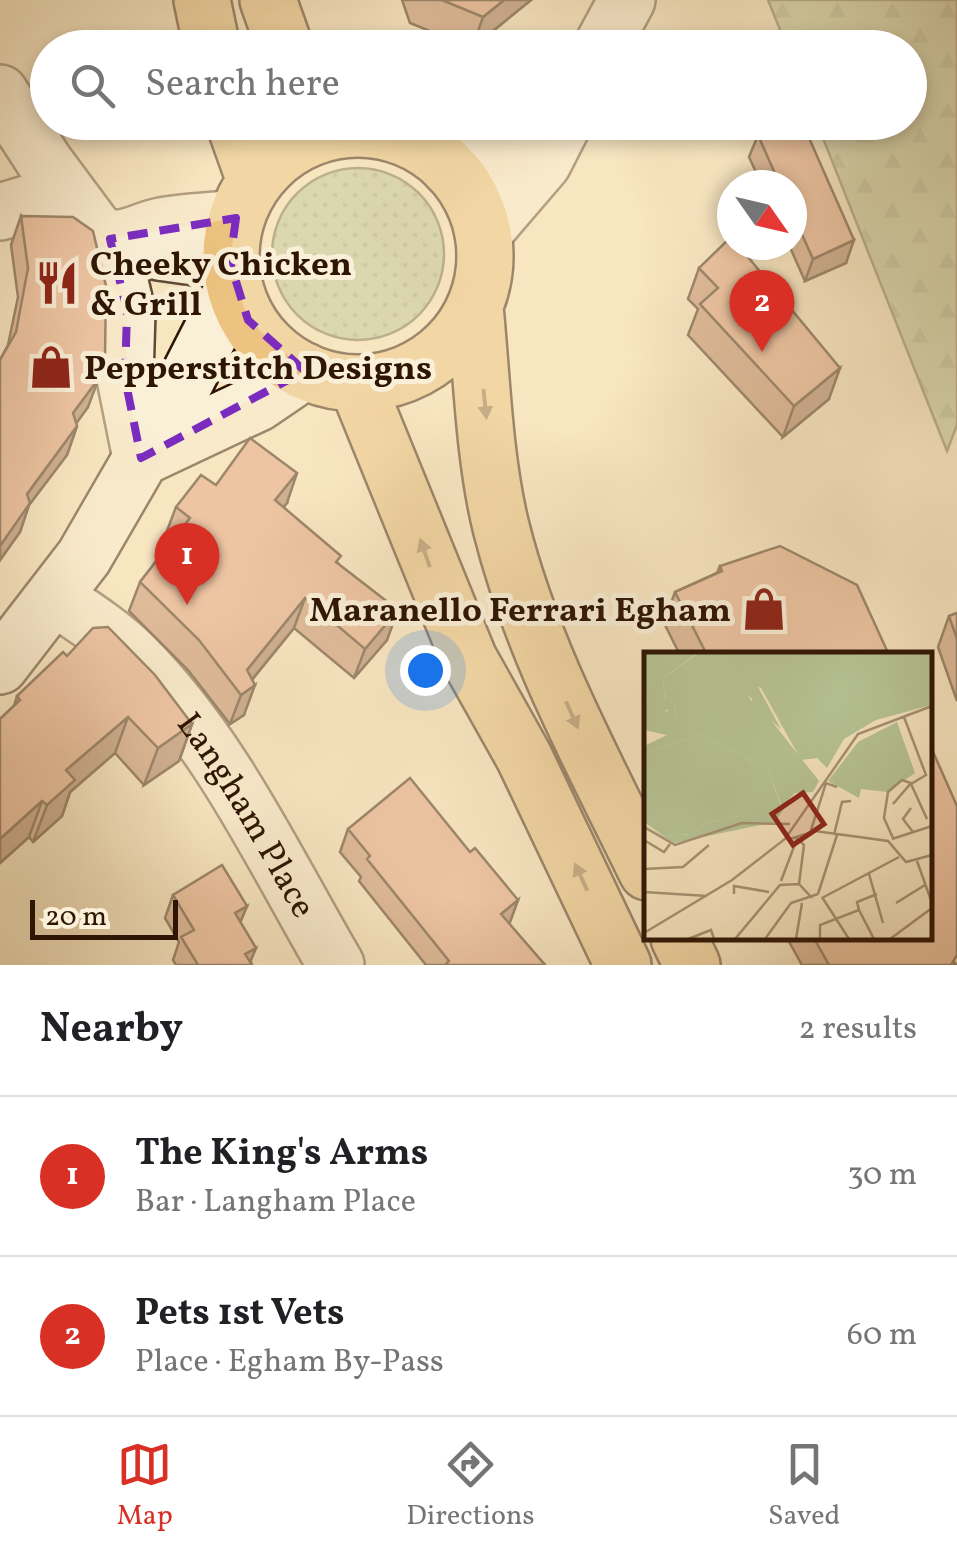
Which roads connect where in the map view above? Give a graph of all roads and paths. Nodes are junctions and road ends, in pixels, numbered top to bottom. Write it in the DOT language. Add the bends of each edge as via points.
graph roads {
  1 [pos="202,0"];
  2 [pos="268,0"];
  3 [pos="627,0"];
  4 [pos="208,30"];
  5 [pos="279,30"];
  6 [pos="611,30"];
  7 [pos="0,93"];
  8 [pos="30,139"];
  9 [pos="31,140"];
  10 [pos="235,140"];
  11 [pos="306,140"];
  12 [pos="408,140"];
  13 [pos="526,140"];
  14 [pos="553,140"];
  15 [pos="449,168"];
  16 [pos="56,178"];
  17 [pos="0,212"];
  18 [pos="483,233"];
  19 [pos="239,237"];
  20 [pos="122,239"];
  21 [pos="474,307"];
  22 [pos="305,371"];
  23 [pos="357,384"];
  24 [pos="142,458"];
  25 [pos="54,597"];
  26 [pos="0,666"];
  27 [pos="644,866"];
  28 [pos="680,940"];
  29 [pos="336,965"];
  30 [pos="623,965"];
  31 [pos="692,965"];
  1 -- 4 [label="main road"];
  2 -- 5 [label="main road"];
  3 -- 6 [label="street"];
  7 -- 8 [label="street"];
  9 -- 16 [label="street"];
  10 -- 19 [label="main road"];
  11 -- 19 [label="main road" via="274,161"];
  12 -- 15 [label="main road"];
  13 -- 15 [label="street"];
  14 -- 18 [label="street" via="544,163"];
  15 -- 18 [label="main road" via="470,195"];
  16 -- 17 [label="street"];
  16 -- 20 [label="street" via="98,234"];
  18 -- 21 [label="main road" via="483,282"];
  19 -- 20 [label="street" via="159,252"];
  19 -- 22 [label="main road" via="248,320"];
  19 -- 24 [label="street"];
  20 -- 24 [label="street" via="125,378"];
  21 -- 23 [label="main road" via="434,359 384,382"];
  21 -- 27 [label="main road, one-way" via="495,491 510,560 575,722"];
  22 -- 23 [label="main road"];
  22 -- 24 [label="street" via="258,403"];
  30 -- 23 [label="main road, one-way" via="524,757 469,659"];
  24 -- 25 [label="street"];
  25 -- 26 [label="street"];
  25 -- 29 [label="street, Langham Place" via="134,657 201,739 262,830"];
  28 -- 31 [label="main road"];
}
